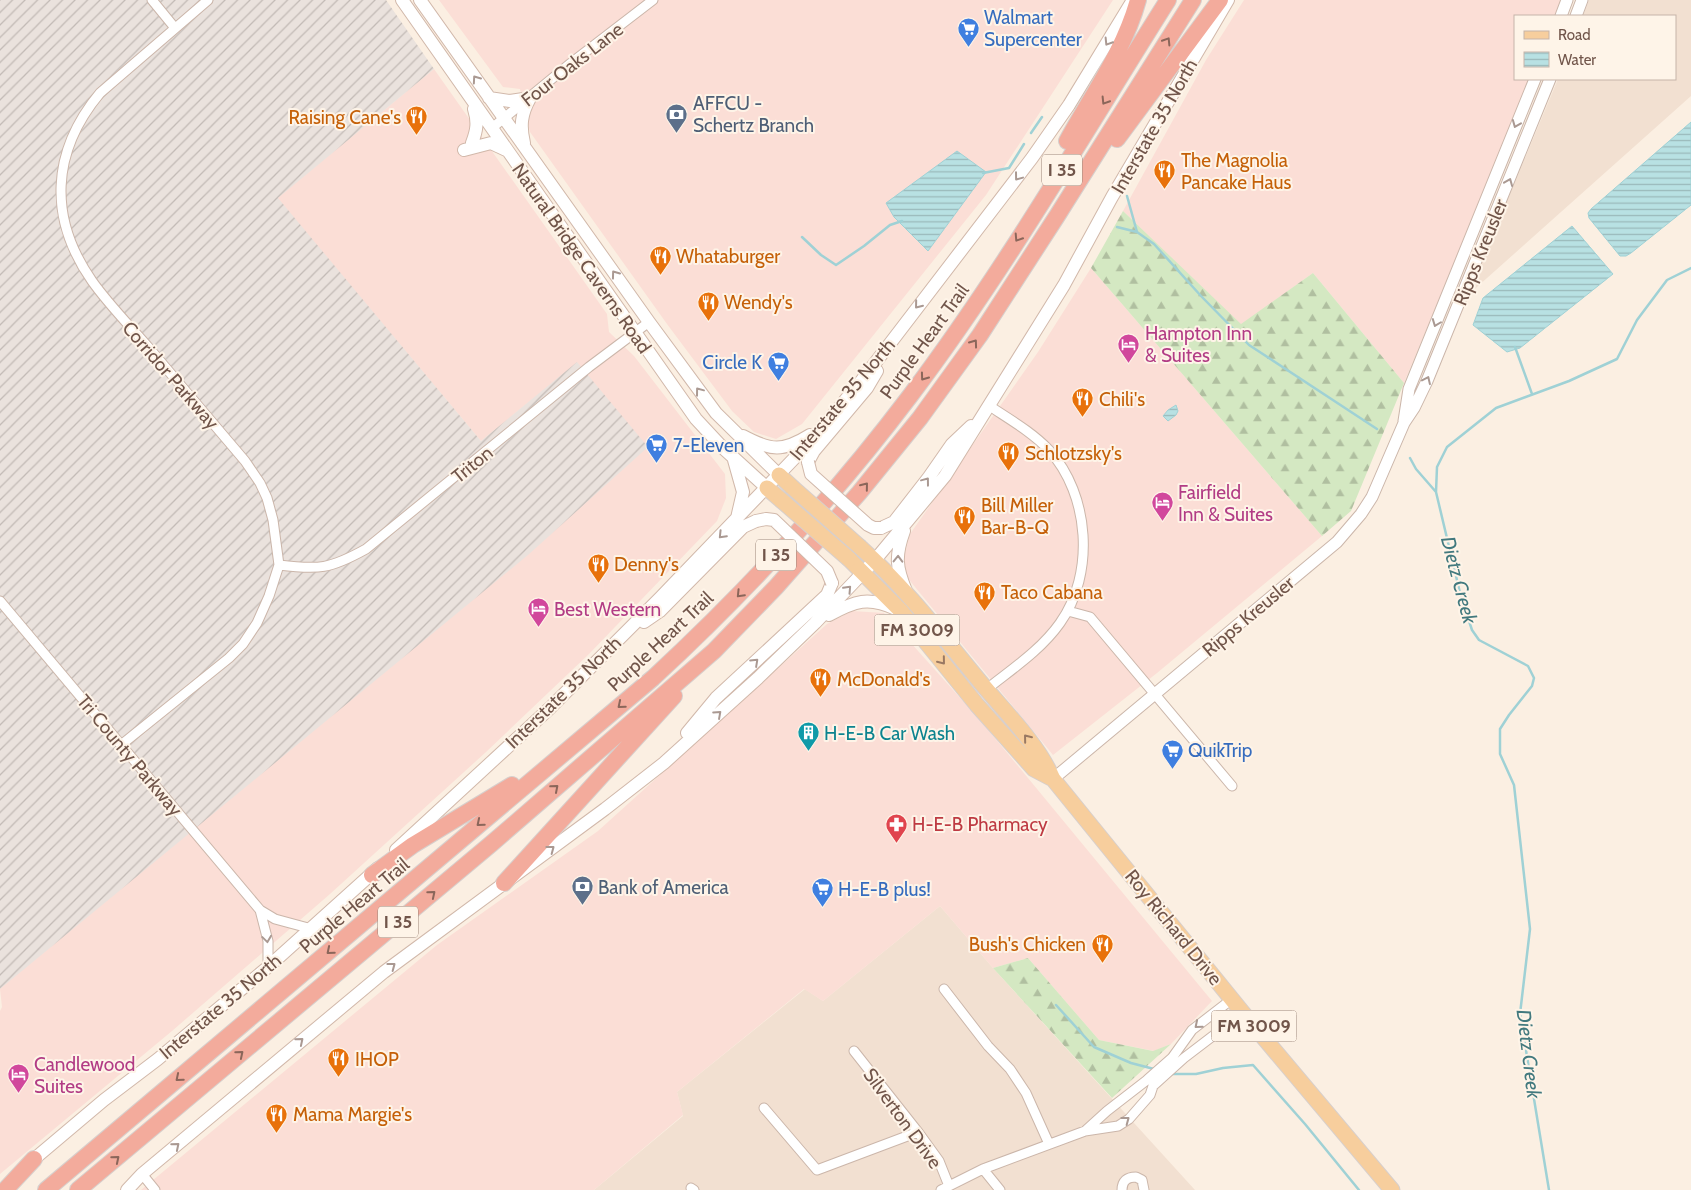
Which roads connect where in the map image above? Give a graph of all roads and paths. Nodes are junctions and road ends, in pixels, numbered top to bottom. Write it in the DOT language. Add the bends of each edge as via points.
graph roads {
  1 [pos="152,0"];
  2 [pos="208,0"];
  3 [pos="402,0"];
  4 [pos="420,0"];
  5 [pos="653,0"];
  6 [pos="1133,0"];
  7 [pos="1138,0"];
  8 [pos="1168,0"];
  9 [pos="1193,0"];
  10 [pos="1220,0"];
  11 [pos="1228,0"];
  12 [pos="1567,0"];
  13 [pos="1582,0"];
  14 [pos="1560,15"];
  15 [pos="1576,15"];
  16 [pos="175,28"];
  17 [pos="1535,80"];
  18 [pos="1550,80"];
  19 [pos="489,98"];
  20 [pos="530,98"];
  21 [pos="471,99"];
  22 [pos="504,119"];
  23 [pos="492,128"];
  24 [pos="525,148"];
  25 [pos="507,150"];
  26 [pos="1058,216"];
  27 [pos="1030,219"];
  28 [pos="906,321"];
  29 [pos="649,322"];
  30 [pos="635,332"];
  31 [pos="985,410"];
  32 [pos="1404,423"];
  33 [pos="822,427"];
  34 [pos="730,429"];
  35 [pos="733,458"];
  36 [pos="779,475"];
  37 [pos="767,488"];
  38 [pos="736,520"];
  39 [pos="906,524"];
  40 [pos="875,560"];
  41 [pos="279,565"];
  42 [pos="864,572"];
  43 [pos="907,594"];
  44 [pos="0,601"];
  45 [pos="900,610"];
  46 [pos="1068,611"];
  47 [pos="816,623"];
  48 [pos="619,639"];
  49 [pos="714,651"];
  50 [pos="987,689"];
  51 [pos="1155,695"];
  52 [pos="121,745"];
  53 [pos="570,746"];
  54 [pos="664,763"];
  55 [pos="1053,779"];
  56 [pos="1232,786"];
  57 [pos="372,875"];
  58 [pos="504,883"];
  59 [pos="260,910"];
  60 [pos="312,928"];
  61 [pos="268,968"];
  62 [pos="944,989"];
  63 [pos="1232,999"];
  64 [pos="1243,1013"];
  65 [pos="854,1051"];
  66 [pos="1150,1083"];
  67 [pos="764,1108"];
  68 [pos="1085,1131"];
  69 [pos="918,1132"];
  70 [pos="1049,1144"];
  71 [pos="34,1159"];
  72 [pos="983,1169"];
  73 [pos="142,1174"];
  74 [pos="3,1185"];
  75 [pos="945,1188"];
  76 [pos="1389,1189"];
  77 [pos="46,1190"];
  78 [pos="78,1190"];
  79 [pos="126,1190"];
  80 [pos="155,1190"];
  81 [pos="1000,1190"];
  82 [pos="1122,1190"];
  83 [pos="1144,1190"];
  1 -- 16 [label="street"];
  2 -- 16 [label="street, Corridor Parkway"];
  3 -- 21 [label="main road, Natural Bridge Caverns Road / FM 3009"];
  19 -- 4 [label="main road, Natural Bridge Caverns Road / FM 3009, one-way"];
  5 -- 20 [label="street, Four Oaks Lane"];
  6 -- 28 [label="main road, Interstate 35 North, one-way" via="1032,158"];
  7 -- 27 [label="highway" via="1116,53 1068,139"];
  8 -- 27 [label="highway, Purple Heart Trail / I 35, one-way"];
  26 -- 9 [label="highway, I 35, one-way"];
  10 -- 26 [label="highway"];
  11 -- 31 [label="main road, Interstate 35 North" via="1069,277"];
  12 -- 14 [label="street"];
  13 -- 15 [label="street"];
  16 -- 41 [label="street, Corridor Parkway" via="100,93 76,127 66,152 62,175 64,220 69,241 92,282 245,461 260,483 273,520"];
  17 -- 32 [label="street, Ripps Kreusler, one-way" via="1409,389"];
  32 -- 18 [label="street, Ripps Kreusler, one-way" via="1442,347"];
  19 -- 20 [label="main road" via="510,101"];
  19 -- 22 [label="main road, Natural Bridge Caverns Road / FM 3009"];
  20 -- 22 [label="street, Four Oaks Lane"];
  20 -- 24 [label="main road" via="521,122"];
  21 -- 23 [label="main road, Natural Bridge Caverns Road / FM 3009"];
  21 -- 25 [label="main road" via="478,120 468,146 491,143"];
  22 -- 23 [label="street, Four Oaks Lane"];
  22 -- 24 [label="main road, Natural Bridge Caverns Road / FM 3009"];
  23 -- 25 [label="main road, Natural Bridge Caverns Road / FM 3009"];
  29 -- 24 [label="main road, Natural Bridge Caverns Road / FM 3009, one-way"];
  25 -- 30 [label="main road, Natural Bridge Caverns Road / FM 3009"];
  49 -- 26 [label="highway, I 35, one-way" via="802,559 920,418 980,335"];
  27 -- 53 [label="highway, Purple Heart Trail / I 35, one-way" via="915,389 814,514 684,649"];
  28 -- 31 [label="main road, one-way, bridge" via="867,388 814,451 808,462 811,474 868,525 881,528 894,522 952,444"];
  28 -- 33 [label="main road, Interstate 35 North"];
  29 -- 30 [label="street, Triton"];
  34 -- 29 [label="main road, Natural Bridge Caverns Road / FM 3009, one-way"];
  30 -- 35 [label="main road, Natural Bridge Caverns Road / FM 3009" via="696,418"];
  30 -- 41 [label="street, Triton" via="366,549 324,567"];
  31 -- 39 [label="main road, Interstate 35 North" via="945,476"];
  31 -- 46 [label="street" via="1025,429 1048,450 1072,489 1084,533 1084,552 1080,581"];
  32 -- 51 [label="street, Ripps Kreusler" via="1372,497 1349,529"];
  33 -- 34 [label="main road" via="797,444 776,448 764,446"];
  33 -- 36 [label="main road, Interstate 35 North"];
  34 -- 36 [label="main road, Natural Bridge Caverns Road / FM 3009"];
  35 -- 37 [label="main road, Natural Bridge Caverns Road / FM 3009"];
  35 -- 38 [label="main road" via="743,492"];
  36 -- 37 [label="main road, Interstate 35 North"];
  36 -- 40 [label="main road, FM 3009, bridge"];
  37 -- 38 [label="main road, Interstate 35 North"];
  37 -- 42 [label="main road, Natural Bridge Caverns Road / FM 3009, bridge"];
  38 -- 48 [label="main road, Interstate 35 North, one-way"];
  39 -- 40 [label="main road, Interstate 35 North"];
  43 -- 39 [label="main road, one-way" via="897,557"];
  40 -- 42 [label="main road, Interstate 35 North"];
  40 -- 43 [label="main road, Roy Richard Drive / FM 3009"];
  41 -- 52 [label="street, Corridor Parkway" via="261,614 243,644"];
  42 -- 45 [label="main road, Roy Richard Drive / FM 3009"];
  47 -- 42 [label="main road, Interstate 35 North, one-way"];
  43 -- 50 [label="main road, Roy Richard Drive / FM 3009"];
  44 -- 52 [label="street, Tri County Parkway"];
  45 -- 47 [label="main road" via="868,600 847,605"];
  45 -- 55 [label="main road, Roy Richard Drive / FM 3009, one-way" via="1034,769"];
  46 -- 50 [label="street" via="1037,648"];
  46 -- 51 [label="street" via="1090,617"];
  54 -- 47 [label="main road, Interstate 35 North, one-way"];
  54 -- 48 [label="main road, one-way, bridge" via="716,698 827,595 832,583 827,571 774,520 756,521 743,527 660,611"];
  48 -- 57 [label="main road, Interstate 35 North"];
  49 -- 58 [label="highway"];
  78 -- 49 [label="highway, I 35, one-way" via="491,844"];
  55 -- 50 [label="main road, Roy Richard Drive / FM 3009, one-way" via="1044,760"];
  51 -- 55 [label="street, Ripps Kreusler"];
  51 -- 56 [label="street"];
  52 -- 59 [label="street, Tri County Parkway"];
  53 -- 57 [label="highway" via="488,801 418,842"];
  53 -- 77 [label="highway, Purple Heart Trail / I 35, one-way"];
  58 -- 54 [label="main road, Interstate 35 North, one-way"];
  55 -- 63 [label="main road, Roy Richard Drive / FM 3009"];
  57 -- 60 [label="main road, Interstate 35 North"];
  73 -- 58 [label="main road, Interstate 35 North, one-way" via="384,972"];
  59 -- 60 [label="street, Tri County Parkway" via="275,919"];
  59 -- 61 [label="street, Tri County Parkway, one-way" via="268,941"];
  60 -- 61 [label="main road, Interstate 35 North"];
  61 -- 71 [label="main road, Interstate 35 North"];
  62 -- 70 [label="street" via="1021,1085"];
  63 -- 64 [label="main road, Roy Richard Drive / FM 3009"];
  63 -- 66 [label="street, one-way" via="1192,1030"];
  64 -- 66 [label="street"];
  64 -- 76 [label="main road, Roy Richard Drive / FM 3009"];
  65 -- 69 [label="street, Silverton Drive"];
  66 -- 68 [label="street" via="1107,1111"];
  68 -- 66 [label="street, one-way" via="1118,1126 1129,1119 1150,1095"];
  67 -- 69 [label="street" via="817,1170"];
  68 -- 70 [label="street"];
  69 -- 75 [label="street, Silverton Drive" via="938,1161"];
  70 -- 72 [label="street"];
  71 -- 74 [label="highway"];
  72 -- 75 [label="street"];
  72 -- 81 [label="street"];
  73 -- 79 [label="main road, Interstate 35 North"];
  73 -- 80 [label="street"];
  82 -- 83 [label="street" via="1125,1180 1136,1177 1142,1180"];
}
